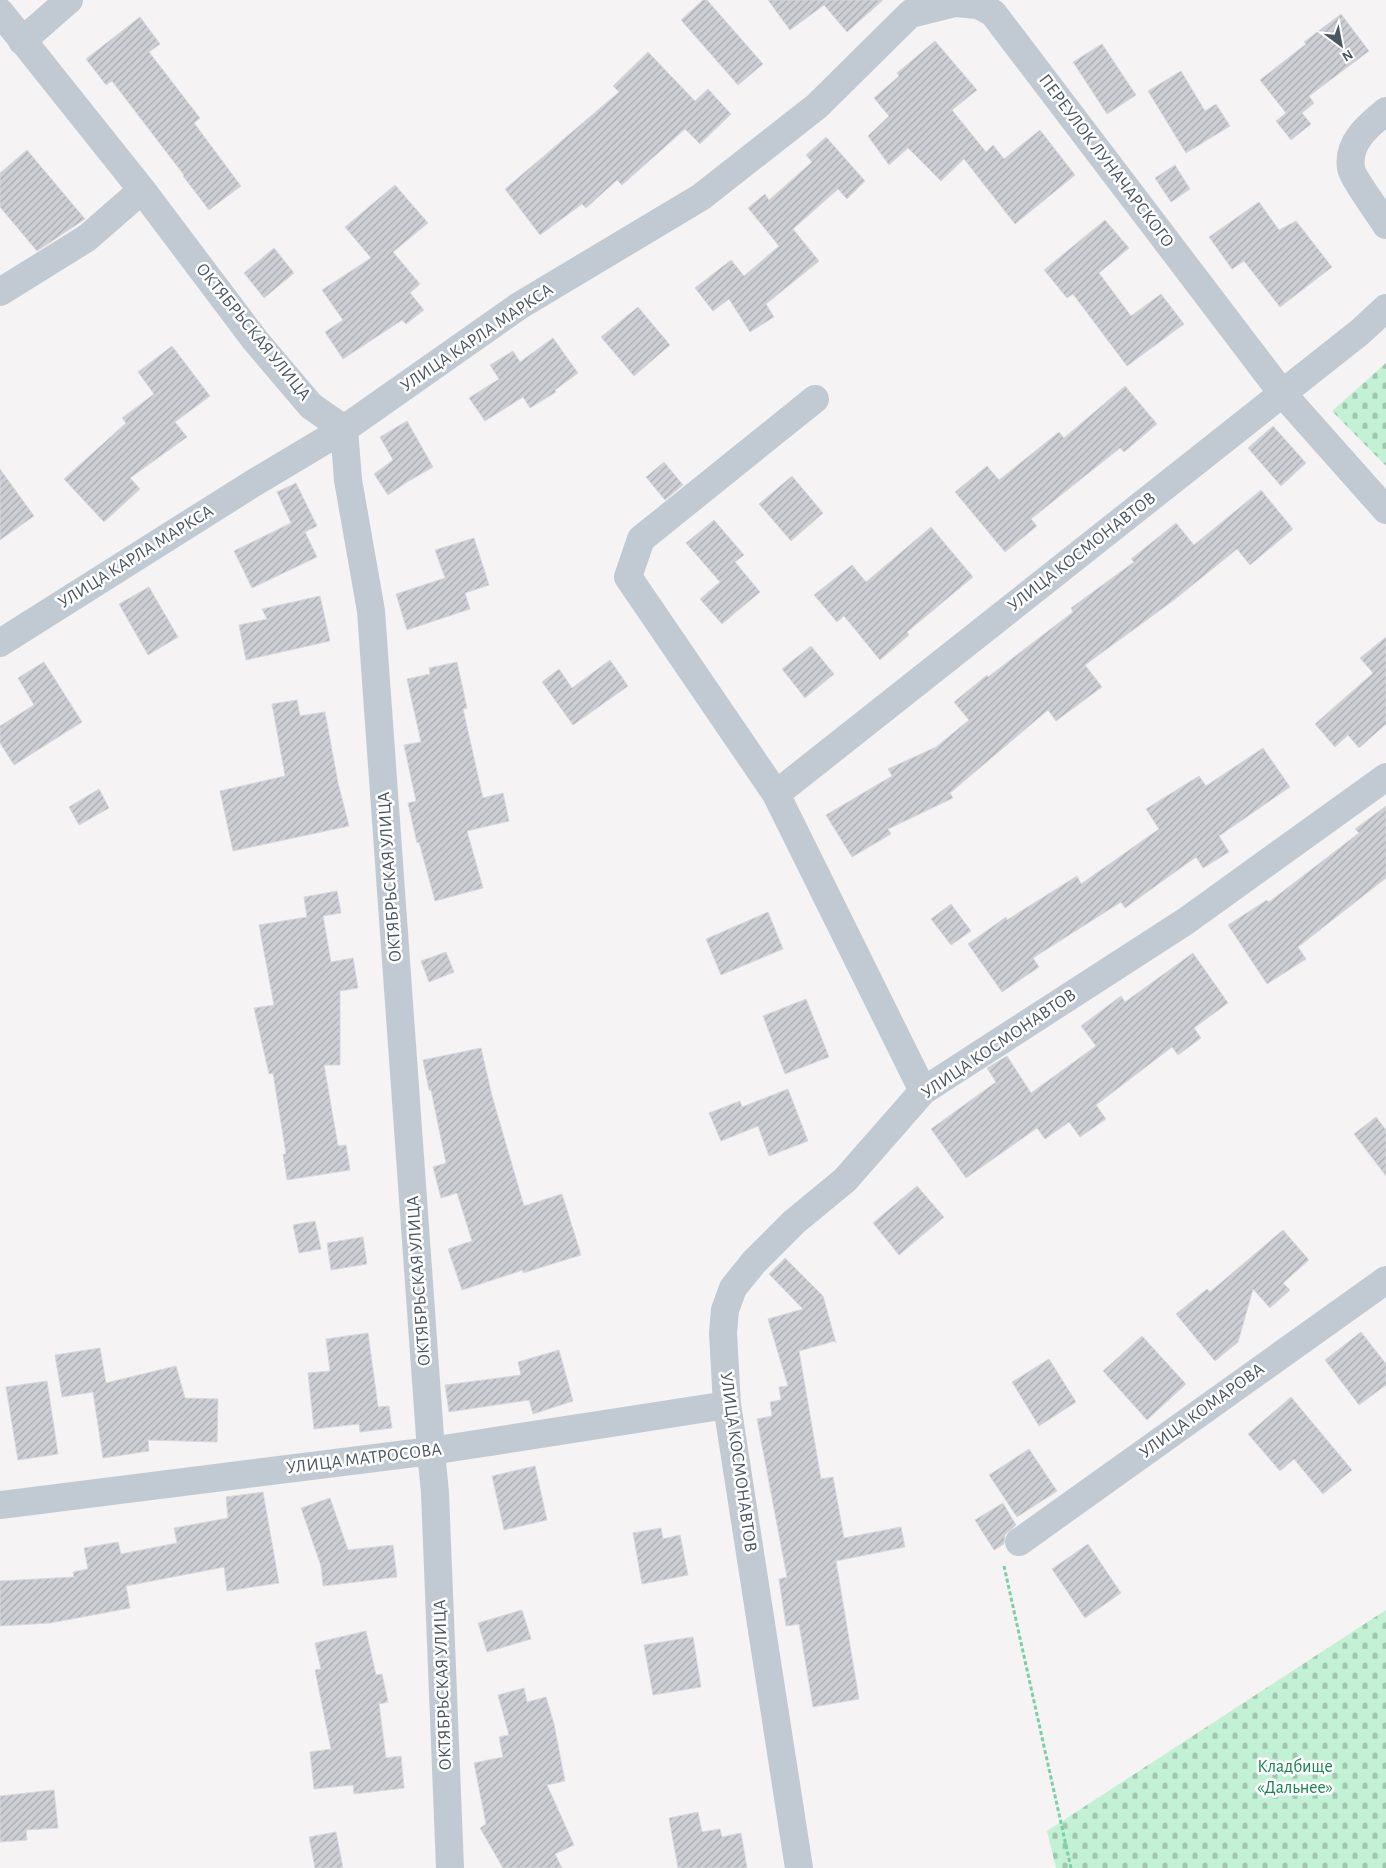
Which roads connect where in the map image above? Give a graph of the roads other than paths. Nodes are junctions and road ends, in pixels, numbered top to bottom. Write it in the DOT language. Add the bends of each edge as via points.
graph roads {
  1 [pos="69,0"];
  2 [pos="912,5"];
  3 [pos="992,6"];
  4 [pos="0,12"];
  5 [pos="22,41"];
  6 [pos="1386,111"];
  7 [pos="142,190"];
  8 [pos="1386,225"];
  9 [pos="0,292"];
  10 [pos="1386,308"];
  11 [pos="1282,393"];
  12 [pos="815,399"];
  13 [pos="344,429"];
  14 [pos="1386,510"];
  15 [pos="0,643"];
  16 [pos="1386,777"];
  17 [pos="776,794"];
  18 [pos="924,1091"];
  19 [pos="1386,1280"];
  20 [pos="727,1405"];
  21 [pos="431,1451"];
  22 [pos="0,1505"];
  23 [pos="1019,1542"];
  24 [pos="450,1868"];
  25 [pos="799,1868"];
  1 -- 5 [label="street"];
  2 -- 3 [label="street, ПЕРЕУЛОК ЛУНАЧАРСКОГО" via="955,3"];
  2 -- 13 [label="street, УЛИЦА КАРЛА МАРКСА" via="817,106 701,197 519,306"];
  3 -- 11 [label="street, ПЕРЕУЛОК ЛУНАЧАРСКОГО"];
  4 -- 5 [label="street, ОКТЯБРЬСКАЯ УЛИЦА"];
  5 -- 7 [label="street, ОКТЯБРЬСКАЯ УЛИЦА"];
  6 -- 8 [label="street" via="1366,128 1353,148 1351,169"];
  7 -- 9 [label="street" via="87,238"];
  7 -- 13 [label="street, ОКТЯБРЬСКАЯ УЛИЦА" via="255,340 311,406"];
  10 -- 11 [label="street, УЛИЦА КОСМОНАВТОВ"];
  11 -- 14 [label="street, ПЕРЕУЛОК ЛУНАЧАРСКОГО"];
  11 -- 17 [label="street, УЛИЦА КОСМОНАВТОВ"];
  12 -- 17 [label="street" via="641,539 628,578"];
  13 -- 15 [label="street, УЛИЦА КАРЛА МАРКСА"];
  13 -- 21 [label="street, ОКТЯБРЬСКАЯ УЛИЦА" via="348,480 371,611"];
  16 -- 18 [label="street, УЛИЦА КОСМОНАВТОВ" via="1186,921"];
  17 -- 18 [label="street"];
  18 -- 20 [label="street, УЛИЦА КОСМОНАВТОВ" via="845,1180 794,1222 732,1288 725,1310 723,1333"];
  19 -- 23 [label="street, УЛИЦА КОМАРОВА"];
  20 -- 21 [label="street, УЛИЦА МАТРОСОВА"];
  20 -- 25 [label="street, УЛИЦА КОСМОНАВТОВ"];
  21 -- 22 [label="street, УЛИЦА МАТРОСОВА"];
  21 -- 24 [label="street, ОКТЯБРЬСКАЯ УЛИЦА" via="436,1493"];
}
